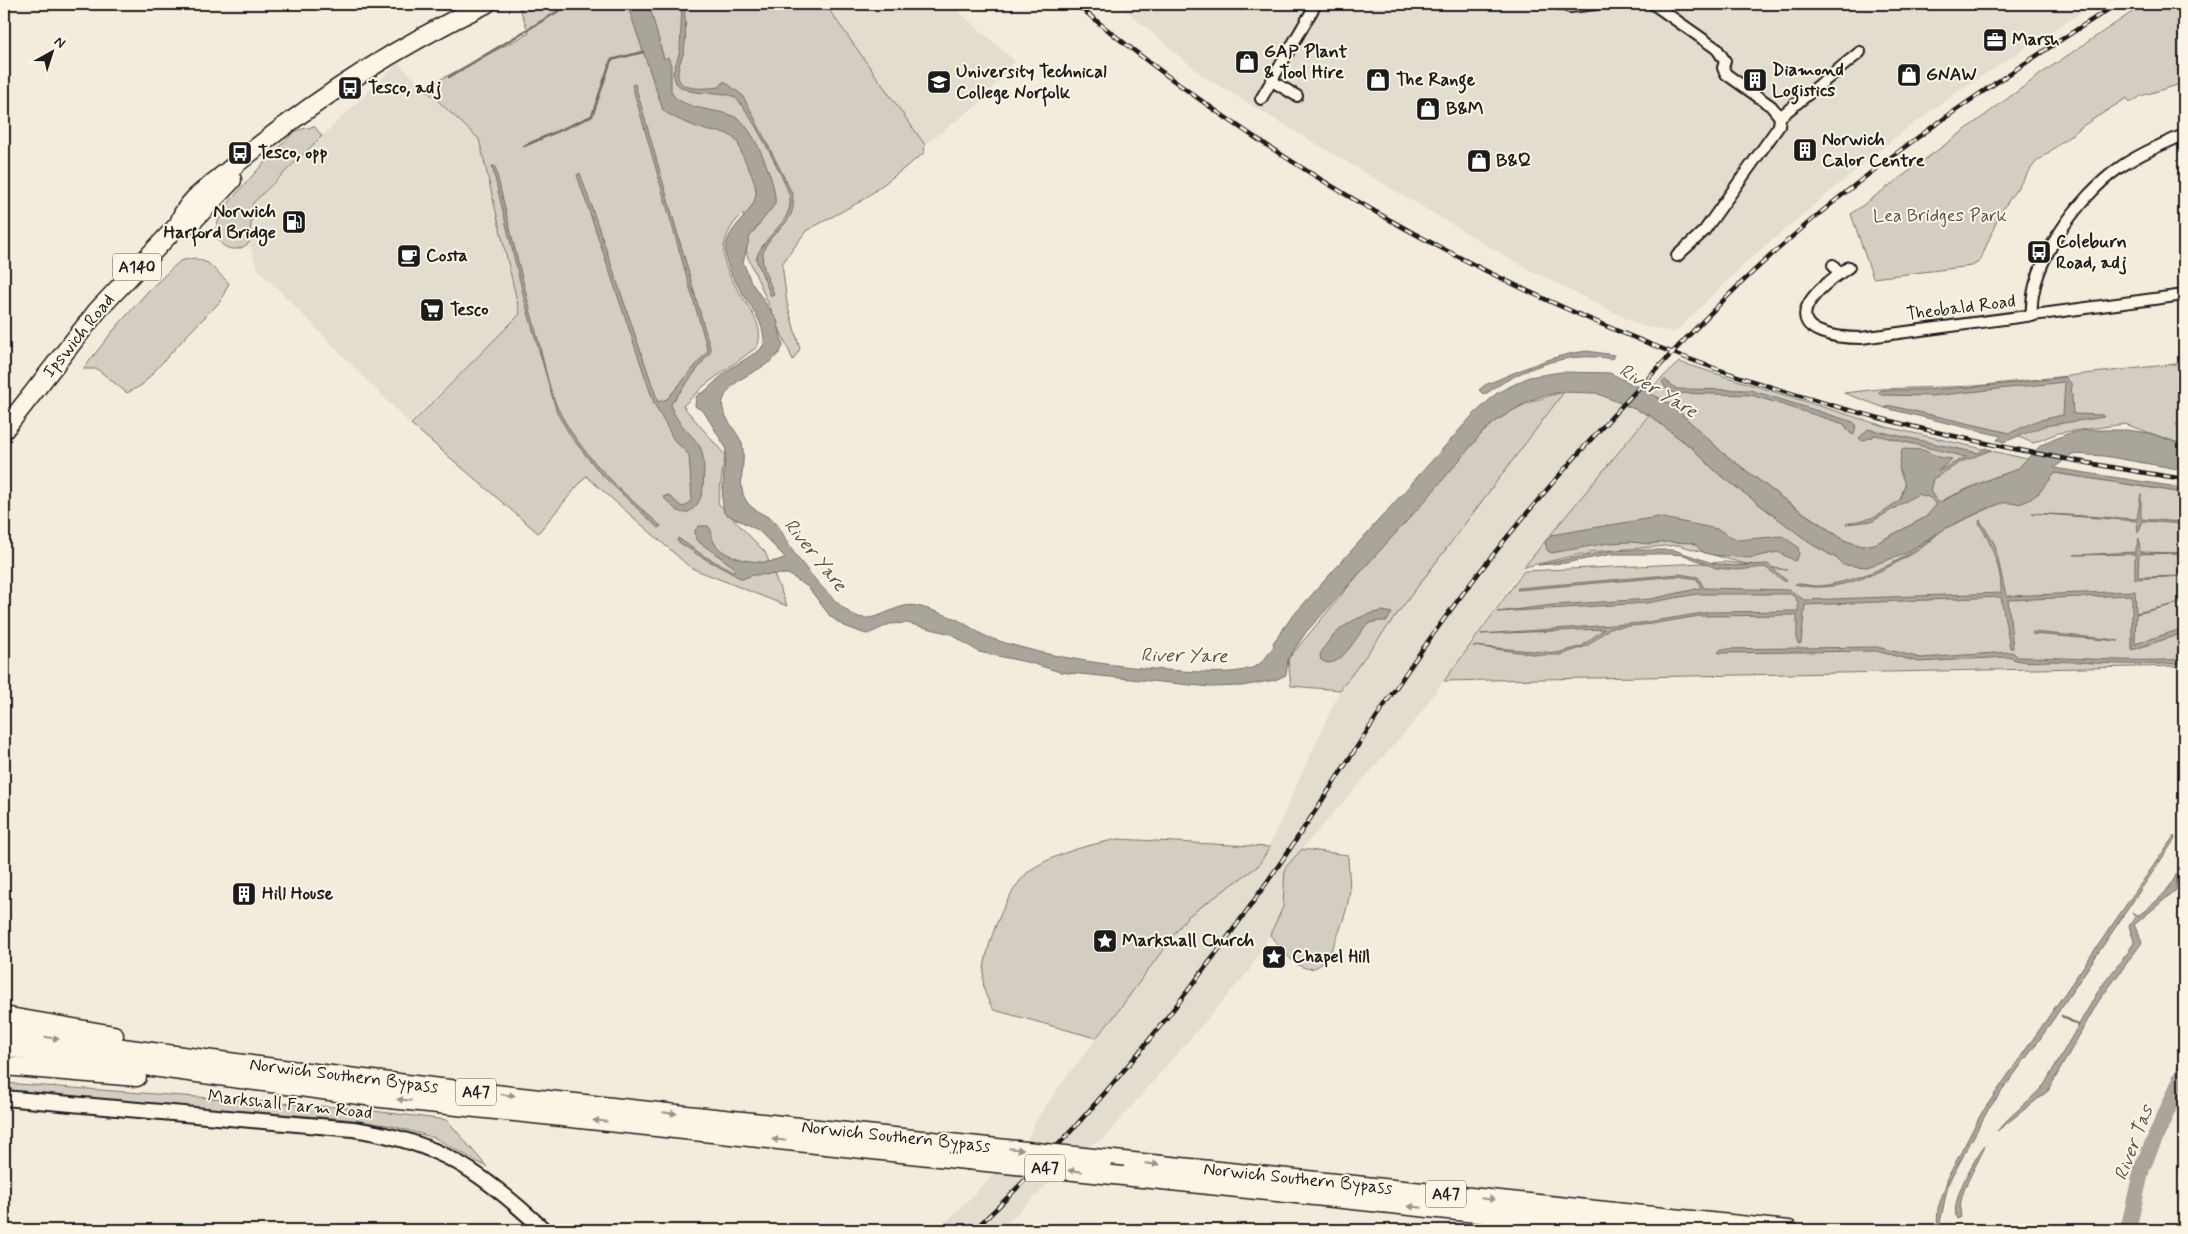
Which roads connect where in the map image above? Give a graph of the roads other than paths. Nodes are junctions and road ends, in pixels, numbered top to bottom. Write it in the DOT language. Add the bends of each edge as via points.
graph roads {
  1 [pos="486,4"];
  2 [pos="1316,4"];
  3 [pos="1560,4"];
  4 [pos="1596,4"];
  5 [pos="1654,4"];
  6 [pos="1860,52"];
  7 [pos="1272,81"];
  8 [pos="1297,96"];
  9 [pos="1261,99"];
  10 [pos="1780,117"];
  11 [pos="2184,135"];
  12 [pos="1677,256"];
  13 [pos="1849,266"];
  14 [pos="2184,295"];
  15 [pos="2032,316"];
  16 [pos="4,430"];
  17 [pos="4,1016"];
  18 [pos="4,1031"];
  19 [pos="4,1047"];
  20 [pos="4,1066"];
  21 [pos="448,1089"];
  22 [pos="4,1098"];
  23 [pos="381,1098"];
  24 [pos="544,1230"];
  25 [pos="1637,1230"];
  26 [pos="1789,1230"];
  1 -- 16 [label="highway, Ipswich Road / A140" via="394,53 280,128 191,223 179,224 98,311"];
  2 -- 7 [label="street"];
  3 -- 4 [label="street" via="1570,7"];
  5 -- 10 [label="street" via="1717,49 1725,61 1723,68 1726,74 1771,106"];
  6 -- 10 [label="street"];
  7 -- 8 [label="street"];
  7 -- 9 [label="street"];
  10 -- 12 [label="street" via="1779,126 1704,231"];
  11 -- 15 [label="street" via="2118,169 2082,202 2047,252 2038,279"];
  13 -- 15 [label="street, Theobald Road" via="1836,270 1806,312 1811,326 1818,332 1851,338"];
  14 -- 15 [label="street, Theobald Road"];
  17 -- 21 [label="highway, A47"];
  18 -- 21 [label="highway, Norwich Southern Bypass / A47, one-way" via="260,1067"];
  19 -- 23 [label="highway, Norwich Southern Bypass / A47"];
  20 -- 23 [label="highway, A47"];
  21 -- 26 [label="highway, Norwich Southern Bypass / A47, one-way, bridge"];
  22 -- 24 [label="street, Markshall Farm Road" via="343,1128 393,1136 427,1146 461,1163"];
  25 -- 23 [label="highway, Norwich Southern Bypass / A47, one-way, bridge"];
}
